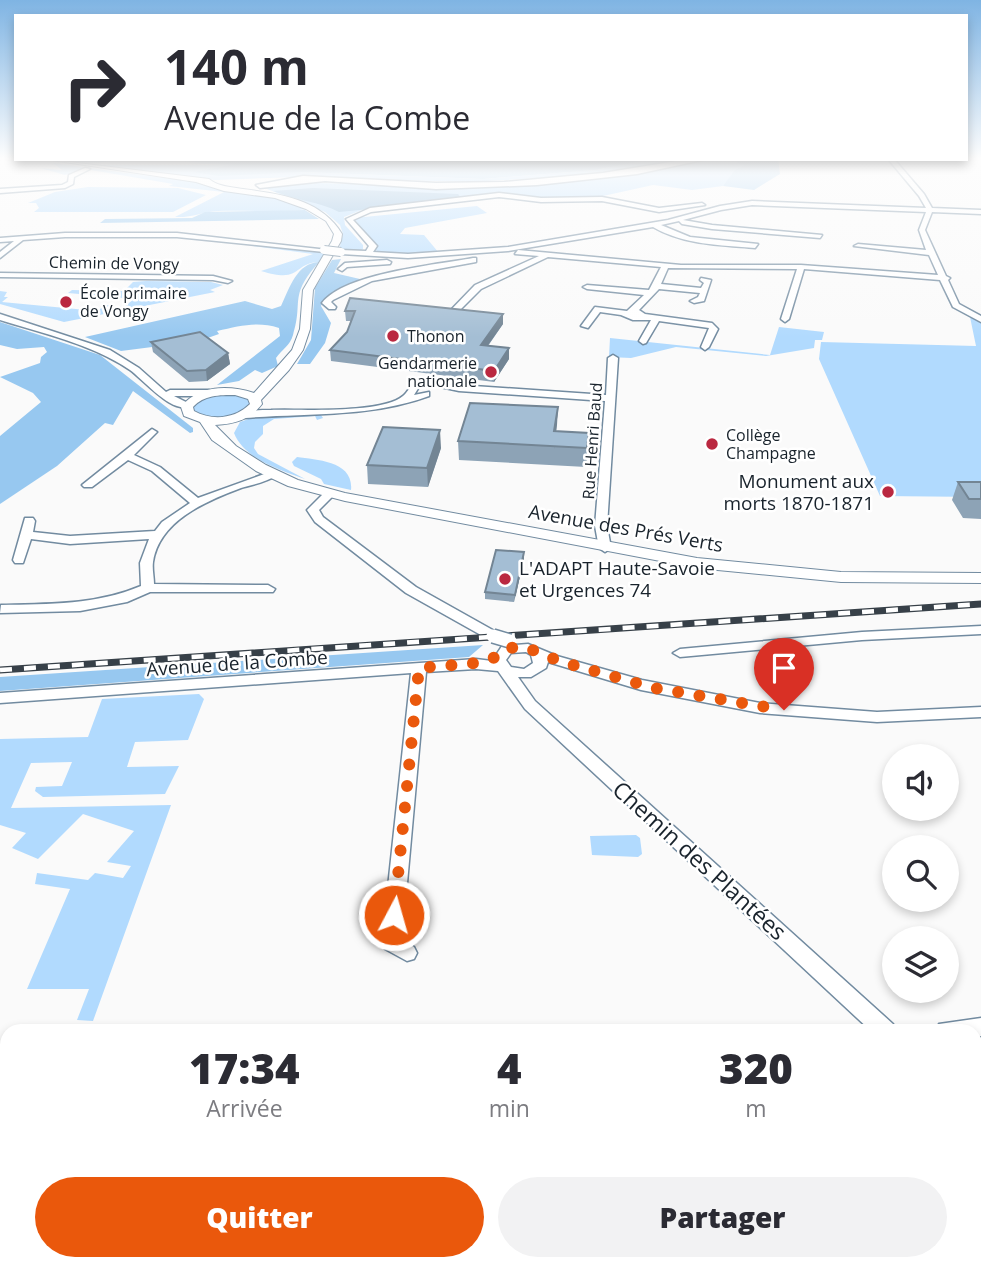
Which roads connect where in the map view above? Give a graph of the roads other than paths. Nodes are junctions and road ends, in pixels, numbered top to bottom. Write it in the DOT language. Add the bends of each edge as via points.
graph roads {
  1 [pos="327,218"];
  2 [pos="351,218"];
  3 [pos="683,218"];
  4 [pos="927,218"];
  5 [pos="677,220"];
  6 [pos="655,225"];
  7 [pos="583,234"];
  8 [pos="820,236"];
  9 [pos="22,238"];
  10 [pos="0,240"];
  11 [pos="755,246"];
  12 [pos="858,246"];
  13 [pos="932,253"];
  14 [pos="368,254"];
  15 [pos="545,255"];
  16 [pos="0,256"];
  17 [pos="408,256"];
  18 [pos="666,266"];
  19 [pos="801,267"];
  20 [pos="342,269"];
  21 [pos="0,275"];
  22 [pos="946,278"];
  23 [pos="228,281"];
  24 [pos="704,281"];
  25 [pos="587,287"];
  26 [pos="654,290"];
  27 [pos="704,291"];
  28 [pos="694,301"];
  29 [pos="332,307"];
  30 [pos="633,313"];
  31 [pos="450,315"];
  32 [pos="0,317"];
  33 [pos="656,319"];
  34 [pos="785,319"];
  35 [pos="981,319"];
  36 [pos="585,326"];
  37 [pos="643,341"];
  38 [pos="705,347"];
  39 [pos="613,358"];
  40 [pos="284,367"];
  41 [pos="156,387"];
  42 [pos="440,387"];
  43 [pos="414,389"];
  44 [pos="232,391"];
  45 [pos="209,393"];
  46 [pos="426,394"];
  47 [pos="611,398"];
  48 [pos="256,399"];
  49 [pos="187,405"];
  50 [pos="394,405"];
  51 [pos="286,412"];
  52 [pos="242,415"];
  53 [pos="204,419"];
  54 [pos="152,432"];
  55 [pos="227,444"];
  56 [pos="127,456"];
  57 [pos="271,475"];
  58 [pos="88,485"];
  59 [pos="329,494"];
  60 [pos="196,502"];
  61 [pos="29,521"];
  62 [pos="601,526"];
  63 [pos="26,535"];
  64 [pos="157,535"];
  65 [pos="580,543"];
  66 [pos="606,548"];
  67 [pos="19,560"];
  68 [pos="981,579"];
  69 [pos="148,588"];
  70 [pos="268,589"];
  71 [pos="1,609"];
  72 [pos="981,630"];
  73 [pos="499,650"];
  74 [pos="532,650"];
  75 [pos="680,653"];
  76 [pos="419,668"];
  77 [pos="533,672"];
  78 [pos="516,688"];
  79 [pos="0,698"];
  80 [pos="981,712"];
  81 [pos="981,721"];
  82 [pos="407,953"];
  83 [pos="875,1024"];
  1 -- 40 [label="main road" via="338,233 334,250 308,290 303,335"];
  2 -- 14 [label="street" via="373,246"];
  3 -- 5 [label="street"];
  4 -- 13 [label="street" via="922,231"];
  5 -- 6 [label="street"];
  5 -- 8 [label="street"];
  6 -- 7 [label="street"];
  6 -- 11 [label="street" via="672,234"];
  7 -- 15 [label="street"];
  7 -- 17 [label="street" via="508,249"];
  9 -- 10 [label="street"];
  9 -- 14 [label="street, bridge" via="183,235"];
  9 -- 16 [label="street"];
  12 -- 13 [label="street"];
  13 -- 22 [label="street"];
  14 -- 17 [label="street"];
  15 -- 18 [label="street"];
  15 -- 29 [label="street" via="523,251 370,279 333,295 326,303"];
  15 -- 31 [label="street" via="478,287"];
  17 -- 20 [label="street"];
  18 -- 19 [label="street"];
  18 -- 26 [label="street"];
  19 -- 22 [label="street"];
  19 -- 34 [label="street"];
  21 -- 23 [label="street, Chemin de Vongy"];
  22 -- 35 [label="street" via="958,307"];
  24 -- 27 [label="street" via="708,282"];
  25 -- 26 [label="street"];
  26 -- 27 [label="street"];
  26 -- 30 [label="street" via="637,303"];
  27 -- 28 [label="street" via="701,299"];
  30 -- 33 [label="street"];
  30 -- 36 [label="street" via="598,310"];
  32 -- 41 [label="street" via="107,352"];
  33 -- 37 [label="street"];
  33 -- 38 [label="street" via="712,326"];
  39 -- 47 [label="street, Rue Henri Baud"];
  40 -- 44 [label="main road" via="261,383"];
  40 -- 48 [label="main road"];
  41 -- 45 [label="street" via="175,393"];
  41 -- 49 [label="street"];
  42 -- 43 [label="street" via="423,382"];
  42 -- 46 [label="street"];
  42 -- 47 [label="street"];
  43 -- 46 [label="street"];
  43 -- 50 [label="street"];
  44 -- 45 [label="main road"];
  44 -- 48 [label="main road"];
  45 -- 49 [label="main road"];
  46 -- 50 [label="street"];
  47 -- 62 [label="street, Rue Henri Baud"];
  48 -- 51 [label="street"];
  48 -- 52 [label="main road" via="254,408"];
  49 -- 53 [label="main road, Avenue des Prés Verts" via="190,414"];
  50 -- 51 [label="street" via="355,412"];
  51 -- 52 [label="street"];
  52 -- 53 [label="main road"];
  52 -- 55 [label="main road" via="227,429"];
  53 -- 55 [label="main road, Avenue des Prés Verts"];
  54 -- 56 [label="street"];
  55 -- 57 [label="main road, Avenue des Prés Verts"];
  56 -- 58 [label="street"];
  56 -- 60 [label="street" via="156,468"];
  57 -- 59 [label="main road, Avenue des Prés Verts"];
  57 -- 60 [label="street"];
  59 -- 65 [label="main road, Avenue des Prés Verts"];
  59 -- 73 [label="street" via="313,510 319,519 404,586"];
  60 -- 64 [label="street"];
  61 -- 63 [label="street"];
  62 -- 65 [label="street, Rue Henri Baud"];
  62 -- 66 [label="street, Rue Henri Baud"];
  63 -- 64 [label="street" via="70,540"];
  63 -- 67 [label="street"];
  64 -- 69 [label="street" via="146,564"];
  65 -- 66 [label="main road, Avenue des Prés Verts"];
  66 -- 68 [label="main road, Avenue des Prés Verts" via="783,572"];
  69 -- 70 [label="street"];
  69 -- 71 [label="street" via="80,607"];
  72 -- 75 [label="street"];
  73 -- 74 [label="street"];
  73 -- 76 [label="street, Avenue de la Combe" via="477,663"];
  73 -- 77 [label="street, Avenue de la Combe" via="515,674"];
  73 -- 78 [label="street, Chemin des Plantées"];
  74 -- 77 [label="street" via="542,663"];
  74 -- 80 [label="street" via="641,685 748,706 877,717"];
  76 -- 79 [label="street, Avenue de la Combe"];
  76 -- 82 [label="street" via="392,943"];
  77 -- 78 [label="street"];
  77 -- 81 [label="street, Avenue de la Combe" via="567,670 667,696 788,717 877,723"];
  78 -- 83 [label="street, Chemin des Plantées"];
}
